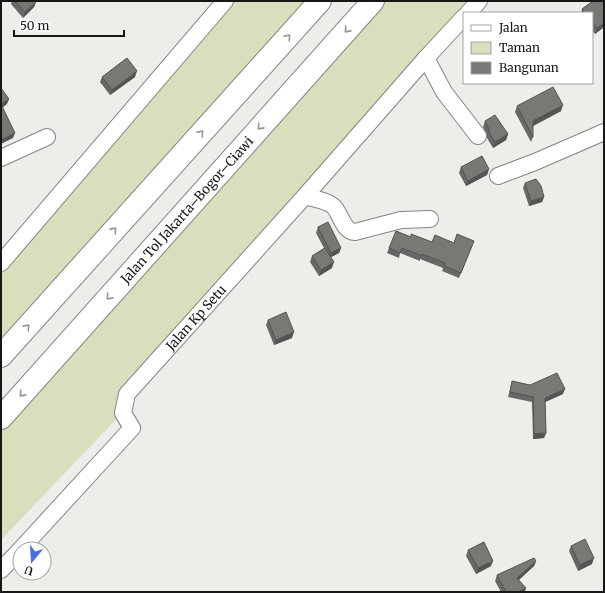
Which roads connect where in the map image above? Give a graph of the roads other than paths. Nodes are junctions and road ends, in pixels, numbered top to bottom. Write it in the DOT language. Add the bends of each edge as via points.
graph roads {
  1 [pos="225,1"];
  2 [pos="320,1"];
  3 [pos="373,1"];
  4 [pos="479,1"];
  5 [pos="469,12"];
  6 [pos="463,18"];
  7 [pos="426,58"];
  8 [pos="604,132"];
  9 [pos="478,136"];
  10 [pos="47,137"];
  11 [pos="1,158"];
  12 [pos="498,176"];
  13 [pos="305,196"];
  14 [pos="430,219"];
  15 [pos="1,263"];
  16 [pos="1,356"];
  17 [pos="1,418"];
  18 [pos="27,541"];
  19 [pos="12,558"];
  20 [pos="1,570"];
  1 -- 15 [label="street"];
  16 -- 2 [label="highway, one-way"];
  3 -- 17 [label="highway, Jalan Tol Jakarta–Bogor–Ciawi, one-way"];
  4 -- 5 [label="street"];
  6 -- 7 [label="street"];
  7 -- 9 [label="street" via="444,92"];
  7 -- 13 [label="street"];
  8 -- 12 [label="street"];
  10 -- 11 [label="street"];
  13 -- 14 [label="street" via="334,207 352,232 401,220"];
  13 -- 18 [label="street, Jalan Kp Setu" via="127,394 123,413 132,428"];
  19 -- 20 [label="street, Jalan Kp Setu"];
}
